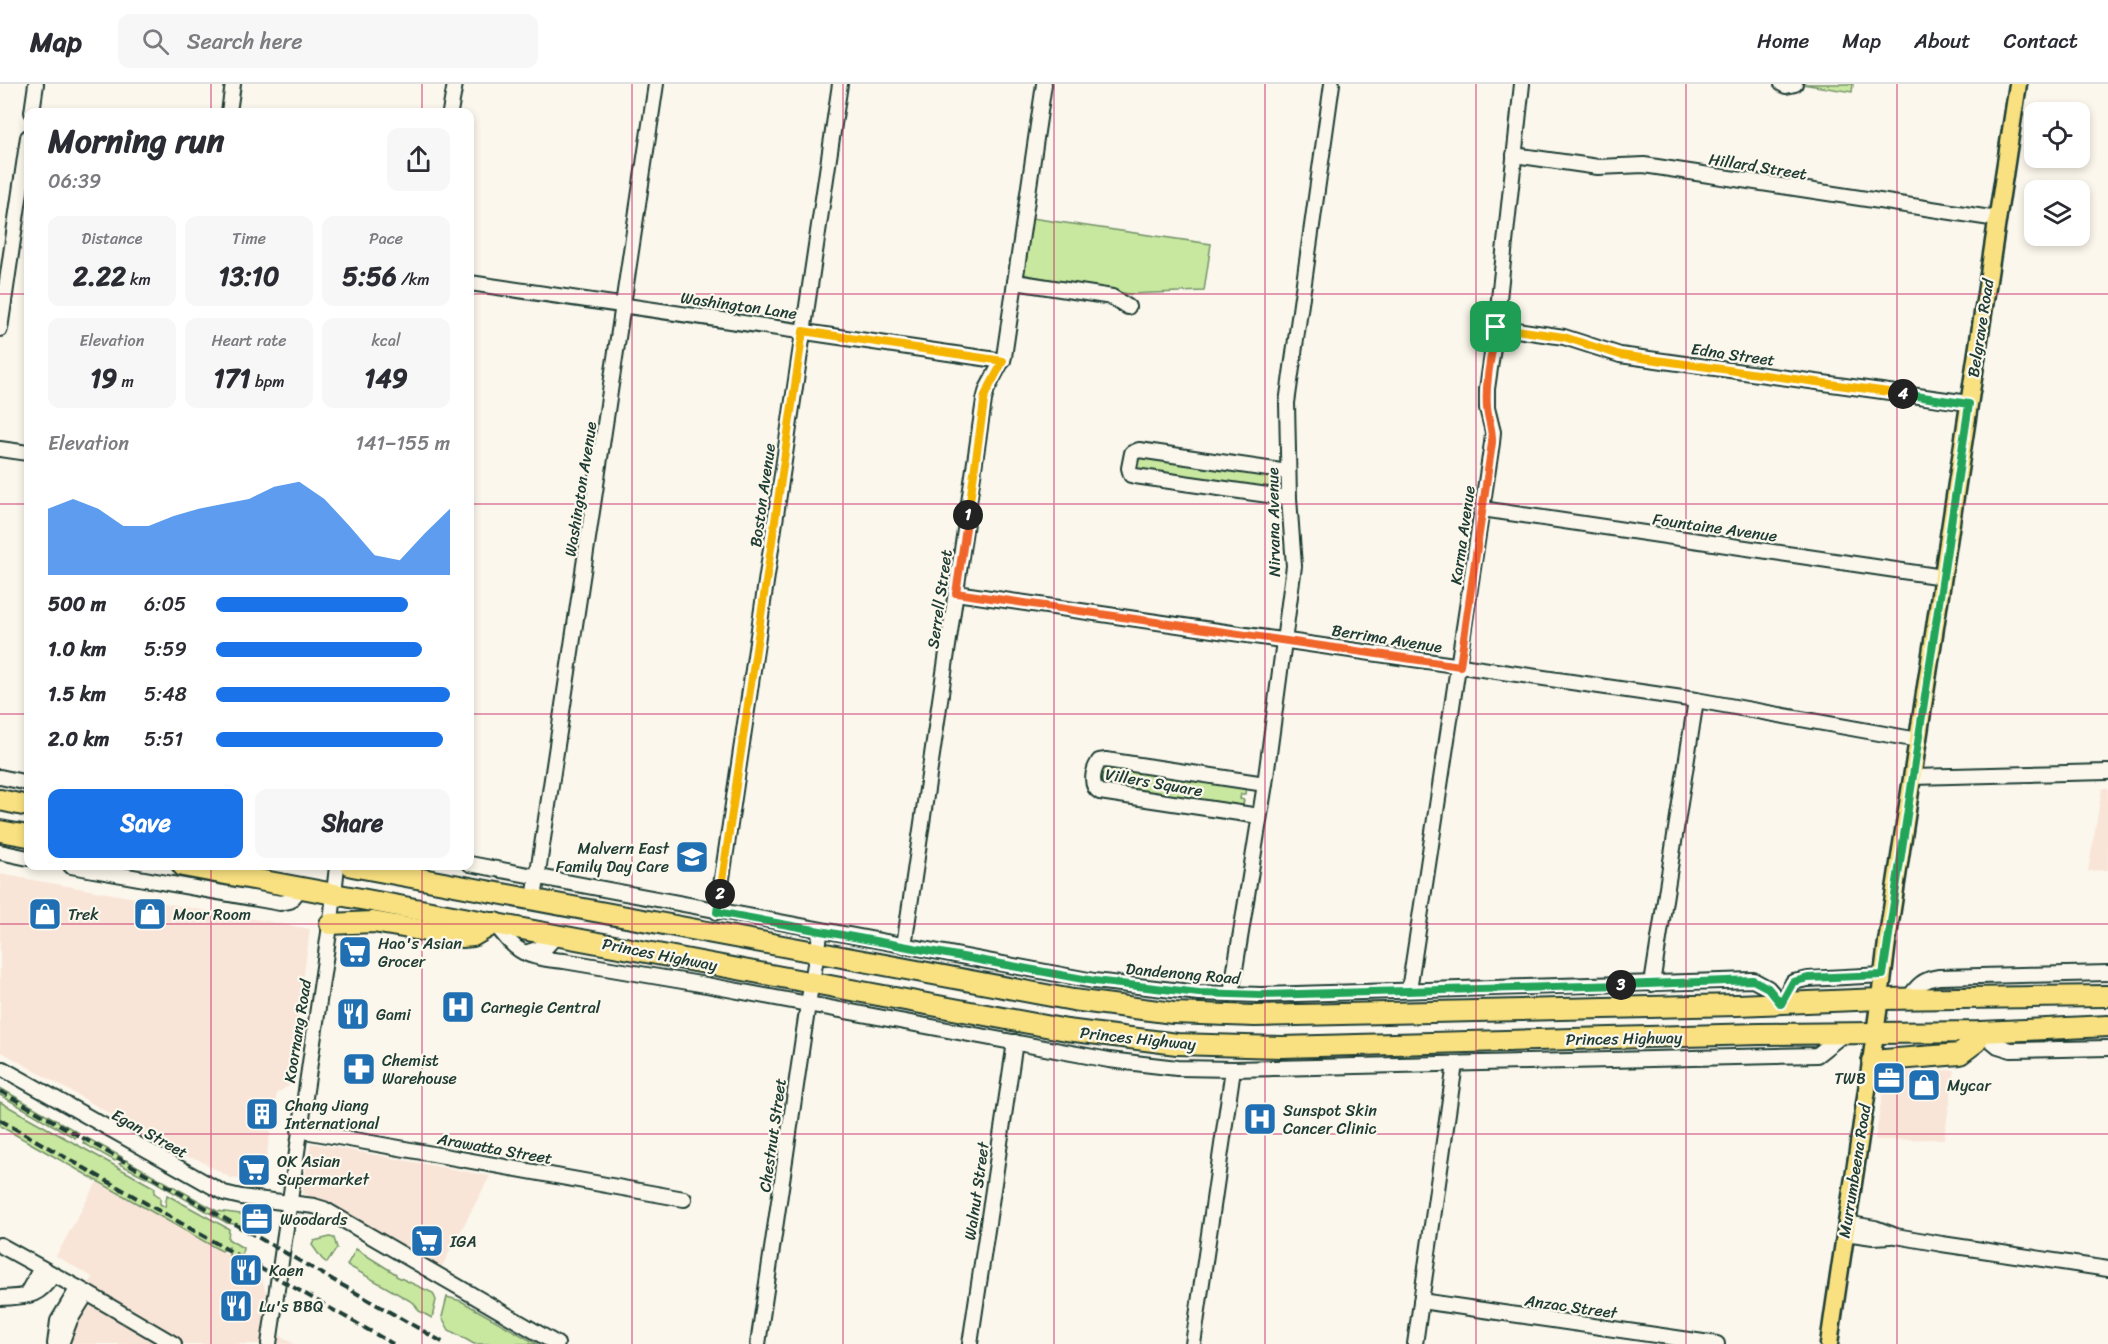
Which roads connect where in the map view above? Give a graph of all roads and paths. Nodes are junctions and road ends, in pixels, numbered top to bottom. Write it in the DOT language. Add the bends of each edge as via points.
graph roads {
  1 [pos="36,84"];
  2 [pos="233,84"];
  3 [pos="455,84"];
  4 [pos="656,84"];
  5 [pos="840,84"];
  6 [pos="1044,84"];
  7 [pos="1332,84"];
  8 [pos="1522,84"];
  9 [pos="1782,84"];
  10 [pos="1795,84"];
  11 [pos="2018,84"];
  12 [pos="33,108"];
  13 [pos="230,108"];
  14 [pos="451,108"];
  15 [pos="1514,155"];
  16 [pos="24,164"];
  17 [pos="1997,219"];
  18 [pos="1015,282"];
  19 [pos="474,284"];
  20 [pos="624,305"];
  21 [pos="1128,307"];
  22 [pos="1496,327"];
  23 [pos="0,329"];
  24 [pos="803,331"];
  25 [pos="1003,361"];
  26 [pos="1969,404"];
  27 [pos="0,449"];
  28 [pos="24,452"];
  29 [pos="1288,472"];
  30 [pos="1289,498"];
  31 [pos="1482,509"];
  32 [pos="1943,577"];
  33 [pos="956,593"];
  34 [pos="1283,640"];
  35 [pos="1460,666"];
  36 [pos="1696,700"];
  37 [pos="1918,740"];
  38 [pos="2108,772"];
  39 [pos="0,777"];
  40 [pos="1912,777"];
  41 [pos="24,782"];
  42 [pos="1265,784"];
  43 [pos="0,800"];
  44 [pos="24,805"];
  45 [pos="1259,816"];
  46 [pos="0,831"];
  47 [pos="24,835"];
  48 [pos="0,852"];
  49 [pos="24,857"];
  50 [pos="474,865"];
  51 [pos="92,870"];
  52 [pos="206,870"];
  53 [pos="337,870"];
  54 [pos="382,870"];
  55 [pos="538,876"];
  56 [pos="302,887"];
  57 [pos="334,893"];
  58 [pos="534,899"];
  59 [pos="717,912"];
  60 [pos="495,923"];
  61 [pos="330,924"];
  62 [pos="821,930"];
  63 [pos="557,935"];
  64 [pos="904,945"];
  65 [pos="817,952"];
  66 [pos="525,953"];
  67 [pos="2108,973"];
  68 [pos="1883,975"];
  69 [pos="812,982"];
  70 [pos="1652,984"];
  71 [pos="1409,990"];
  72 [pos="1231,994"];
  73 [pos="2108,996"];
  74 [pos="1880,999"];
  75 [pos="1908,999"];
  76 [pos="808,1004"];
  77 [pos="1781,1004"];
  78 [pos="1322,1016"];
  79 [pos="2108,1026"];
  80 [pos="1981,1032"];
  81 [pos="1845,1033"];
  82 [pos="1876,1033"];
  83 [pos="1653,1038"];
  84 [pos="1015,1042"];
  85 [pos="1321,1046"];
  86 [pos="2108,1048"];
  87 [pos="1665,1058"];
  88 [pos="1872,1061"];
  89 [pos="1455,1064"];
  90 [pos="3,1069"];
  91 [pos="1233,1069"];
  92 [pos="299,1130"];
  93 [pos="684,1199"];
  94 [pos="289,1202"];
  95 [pos="1845,1228"];
  96 [pos="0,1245"];
  97 [pos="2108,1269"];
  98 [pos="47,1272"];
  99 [pos="82,1290"];
  100 [pos="0,1298"];
  101 [pos="1421,1301"];
  102 [pos="271,1343"];
  103 [pos="55,1344"];
  104 [pos="61,1344"];
  105 [pos="174,1344"];
  106 [pos="557,1344"];
  107 [pos="758,1344"];
  108 [pos="970,1344"];
  109 [pos="1193,1344"];
  110 [pos="1415,1344"];
  111 [pos="1717,1344"];
  112 [pos="1829,1344"];
  1 -- 12 [label="street"];
  2 -- 13 [label="street"];
  3 -- 14 [label="street"];
  4 -- 20 [label="street, Washington Avenue"];
  5 -- 24 [label="street, Boston Avenue"];
  6 -- 18 [label="street, Serrell Street"];
  7 -- 29 [label="street, Nirvana Avenue" via="1287,403"];
  8 -- 15 [label="street, Karma Avenue"];
  9 -- 10 [label="street"];
  11 -- 17 [label="main road, Belgrave Road"];
  15 -- 17 [label="street, Hillard Street" via="1598,167 1644,165"];
  15 -- 22 [label="street, Karma Avenue"];
  16 -- 23 [label="street"];
  17 -- 26 [label="main road, Belgrave Road"];
  18 -- 21 [label="street" via="1112,297"];
  18 -- 25 [label="street, Serrell Street"];
  19 -- 20 [label="street, Washington Lane"];
  20 -- 24 [label="street, Washington Lane"];
  20 -- 55 [label="street, Washington Avenue"];
  22 -- 26 [label="street, Edna Street" via="1564,337 1620,355"];
  22 -- 31 [label="street, Karma Avenue" via="1487,389 1493,432"];
  24 -- 25 [label="street, Washington Lane"];
  24 -- 59 [label="street, Boston Avenue"];
  25 -- 33 [label="street, Serrell Street" via="985,395"];
  26 -- 32 [label="main road, Belgrave Road"];
  27 -- 28 [label="street"];
  29 -- 30 [label="street, Nirvana Avenue"];
  29 -- 30 [label="street" via="1139,450 1132,453 1129,468 1135,476"];
  30 -- 34 [label="street, Nirvana Avenue" via="1294,566"];
  31 -- 32 [label="street, Fountaine Avenue"];
  31 -- 35 [label="street, Karma Avenue"];
  32 -- 37 [label="main road, Belgrave Road"];
  33 -- 34 [label="street, Berrima Avenue"];
  33 -- 64 [label="street, Serrell Street"];
  34 -- 35 [label="street, Berrima Avenue"];
  34 -- 42 [label="street, Nirvana Avenue"];
  35 -- 36 [label="street, Berrima Avenue"];
  35 -- 71 [label="street, Karma Avenue"];
  36 -- 37 [label="street, Berrima Avenue"];
  36 -- 70 [label="street"];
  37 -- 40 [label="main road, Belgrave Road"];
  38 -- 40 [label="street"];
  39 -- 41 [label="street"];
  40 -- 68 [label="main road, Belgrave Road"];
  42 -- 45 [label="street, Nirvana Avenue"];
  42 -- 45 [label="street, Villers Square" via="1106,760 1095,767 1093,784 1100,792"];
  43 -- 44 [label="highway"];
  45 -- 72 [label="street, Nirvana Avenue"];
  46 -- 47 [label="highway"];
  48 -- 49 [label="street"];
  50 -- 55 [label="street, Dandenong Road"];
  51 -- 56 [label="street" via="280,903 291,900"];
  52 -- 56 [label="highway, Princes Highway"];
  53 -- 57 [label="street, Koornang Road"];
  54 -- 58 [label="highway, Princes Highway"];
  55 -- 58 [label="street, Washington Avenue"];
  55 -- 59 [label="street, Dandenong Road"];
  56 -- 57 [label="highway, Princes Highway"];
  57 -- 60 [label="highway, Princes Highway"];
  57 -- 61 [label="street, Koornang Road"];
  58 -- 65 [label="highway, Princes Highway"];
  59 -- 62 [label="street, Dandenong Road"];
  60 -- 61 [label="highway" via="473,936 462,937 373,922"];
  60 -- 63 [label="highway, Princes Highway"];
  60 -- 66 [label="street" via="508,942"];
  61 -- 92 [label="street, Koornang Road"];
  62 -- 64 [label="street, Dandenong Road"];
  62 -- 65 [label="street, Chestnut Street"];
  63 -- 66 [label="street" via="547,946"];
  63 -- 69 [label="highway, Princes Highway"];
  64 -- 72 [label="street, Dandenong Road" via="1094,981"];
  65 -- 69 [label="street, Chestnut Street"];
  65 -- 78 [label="highway, Princes Highway" via="1118,1007 1226,1016"];
  66 -- 76 [label="street" via="545,960"];
  67 -- 75 [label="street" via="1930,978 1918,985"];
  68 -- 74 [label="main road, Belgrave Road"];
  68 -- 77 [label="street" via="1793,982"];
  69 -- 76 [label="street, Chestnut Street"];
  69 -- 85 [label="highway, Princes Highway" via="1128,1039 1222,1046"];
  70 -- 71 [label="street, Dandenong Road"];
  70 -- 77 [label="street, Dandenong Road" via="1753,980 1768,988"];
  71 -- 72 [label="street, Dandenong Road"];
  73 -- 75 [label="highway, Princes Highway"];
  74 -- 75 [label="highway, Princes Highway"];
  74 -- 77 [label="highway, Princes Highway"];
  74 -- 82 [label="main road, Murrumbeena Road"];
  76 -- 84 [label="street"];
  76 -- 107 [label="street, Chestnut Street"];
  77 -- 78 [label="highway, Princes Highway"];
  78 -- 85 [label="highway"];
  79 -- 80 [label="highway, Princes Highway"];
  80 -- 82 [label="highway, Princes Highway"];
  80 -- 86 [label="street" via="2010,1050"];
  80 -- 88 [label="highway" via="1976,1042 1960,1054"];
  81 -- 82 [label="highway, Princes Highway"];
  81 -- 83 [label="highway, Princes Highway"];
  81 -- 87 [label="street" via="1817,1055"];
  82 -- 88 [label="main road, Murrumbeena Road"];
  83 -- 85 [label="highway, Princes Highway"];
  83 -- 87 [label="street"];
  84 -- 91 [label="street" via="1150,1066"];
  84 -- 108 [label="street, Walnut Street"];
  87 -- 89 [label="street"];
  88 -- 95 [label="main road, Murrumbeena Road"];
  89 -- 91 [label="street"];
  89 -- 101 [label="street"];
  90 -- 94 [label="street, Egan Street" via="224,1193"];
  91 -- 109 [label="street"];
  92 -- 93 [label="street, Arawatta Street"];
  92 -- 94 [label="street, Koornang Road"];
  94 -- 102 [label="street, Koornang Road"];
  94 -- 106 [label="street, Egan Street" via="324,1209"];
  95 -- 97 [label="street" via="1873,1237 1896,1236"];
  95 -- 112 [label="main road, Murrumbeena Road"];
  96 -- 98 [label="street"];
  98 -- 99 [label="street"];
  98 -- 100 [label="street" via="26,1295"];
  99 -- 103 [label="street" via="58,1322"];
  99 -- 104 [label="street"];
  99 -- 105 [label="street"];
  101 -- 110 [label="street"];
  101 -- 111 [label="street, Anzac Street"];
}
